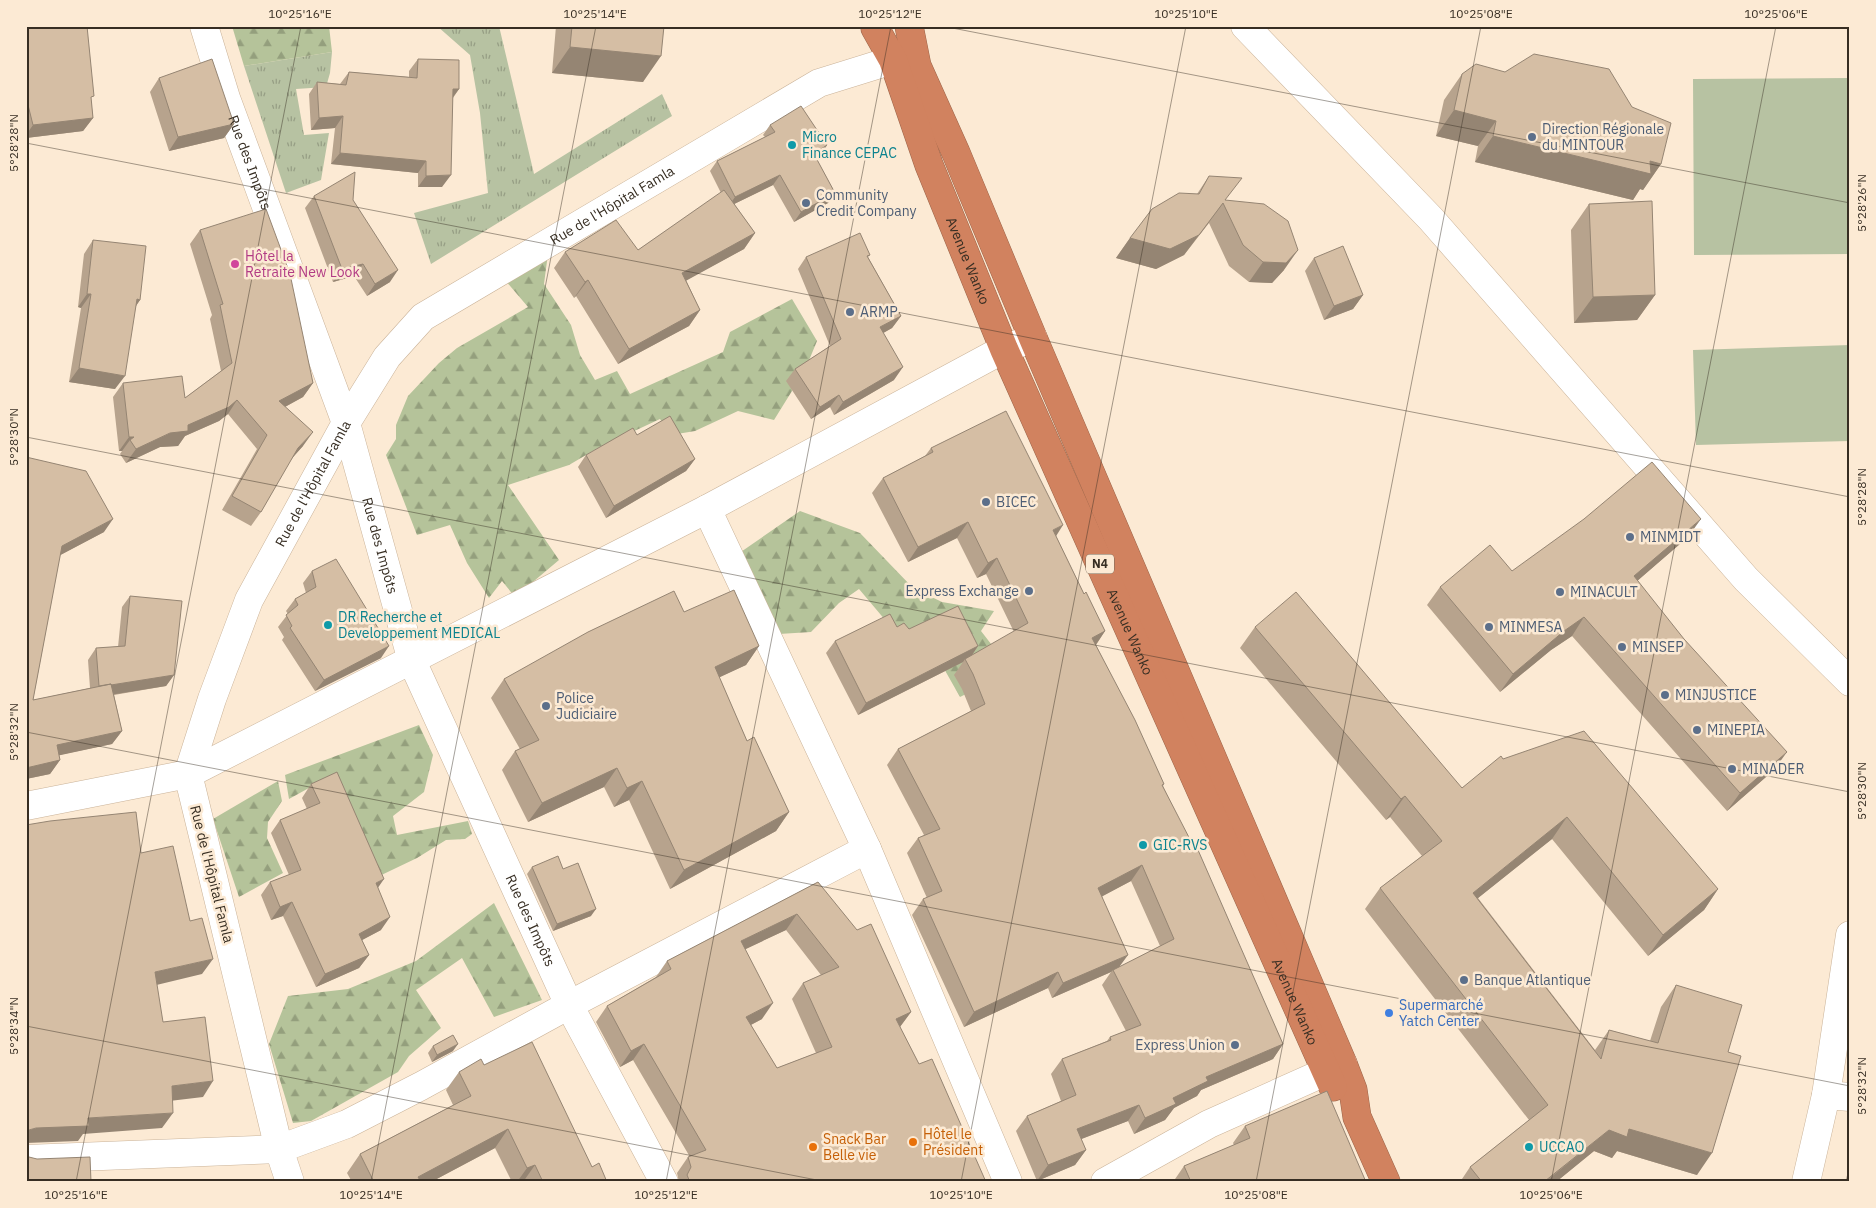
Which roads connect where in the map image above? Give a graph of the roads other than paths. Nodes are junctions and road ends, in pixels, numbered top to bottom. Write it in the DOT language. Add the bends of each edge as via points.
graph roads {
  1 [pos="204,26"];
  2 [pos="909,26"];
  3 [pos="1245,26"];
  4 [pos="880,27"];
  5 [pos="893,60"];
  6 [pos="1032,338"];
  7 [pos="1004,349"];
  8 [pos="346,423"];
  9 [pos="707,509"];
  10 [pos="412,661"];
  11 [pos="1850,682"];
  12 [pos="188,774"];
  13 [pos="26,806"];
  14 [pos="867,849"];
  15 [pos="1850,935"];
  16 [pos="569,1005"];
  17 [pos="1334,1068"];
  18 [pos="1838,1096"];
  19 [pos="279,1149"];
  20 [pos="26,1159"];
  21 [pos="290,1182"];
  22 [pos="664,1182"];
  23 [pos="1008,1182"];
  24 [pos="1105,1182"];
  25 [pos="1386,1182"];
  26 [pos="1806,1182"];
  1 -- 8 [label="street, Rue des Impôts" via="226,98"];
  2 -- 6 [label="highway, Avenue Wanko / N4" via="917,66"];
  3 -- 11 [label="street" via="1431,220 1746,579"];
  4 -- 5 [label="highway, Avenue Wanko / N4"];
  5 -- 7 [label="highway, Avenue Wanko / N4" via="929,165"];
  5 -- 8 [label="street, Rue de l'Hôpital Famla" via="819,83 423,317 387,357"];
  6 -- 7 [label="street"];
  6 -- 17 [label="highway, Avenue Wanko / N4"];
  7 -- 9 [label="street"];
  7 -- 17 [label="highway, Avenue Wanko / N4"];
  8 -- 10 [label="street, Rue des Impôts"];
  8 -- 12 [label="street, Rue de l'Hôpital Famla" via="249,600"];
  9 -- 10 [label="street"];
  9 -- 14 [label="street"];
  10 -- 12 [label="street"];
  10 -- 16 [label="street, Rue des Impôts"];
  12 -- 13 [label="street"];
  12 -- 19 [label="street, Rue de l'Hôpital Famla"];
  14 -- 16 [label="street"];
  14 -- 23 [label="street"];
  15 -- 18 [label="street"];
  16 -- 19 [label="street" via="346,1124"];
  16 -- 22 [label="street, Rue des Impôts"];
  17 -- 24 [label="street" via="1209,1124"];
  17 -- 25 [label="highway, Avenue Wanko / N4" via="1337,1096 1357,1117"];
  18 -- 26 [label="street"];
  19 -- 20 [label="street"];
  19 -- 21 [label="street, Rue de l'Hôpital Famla"];
}
